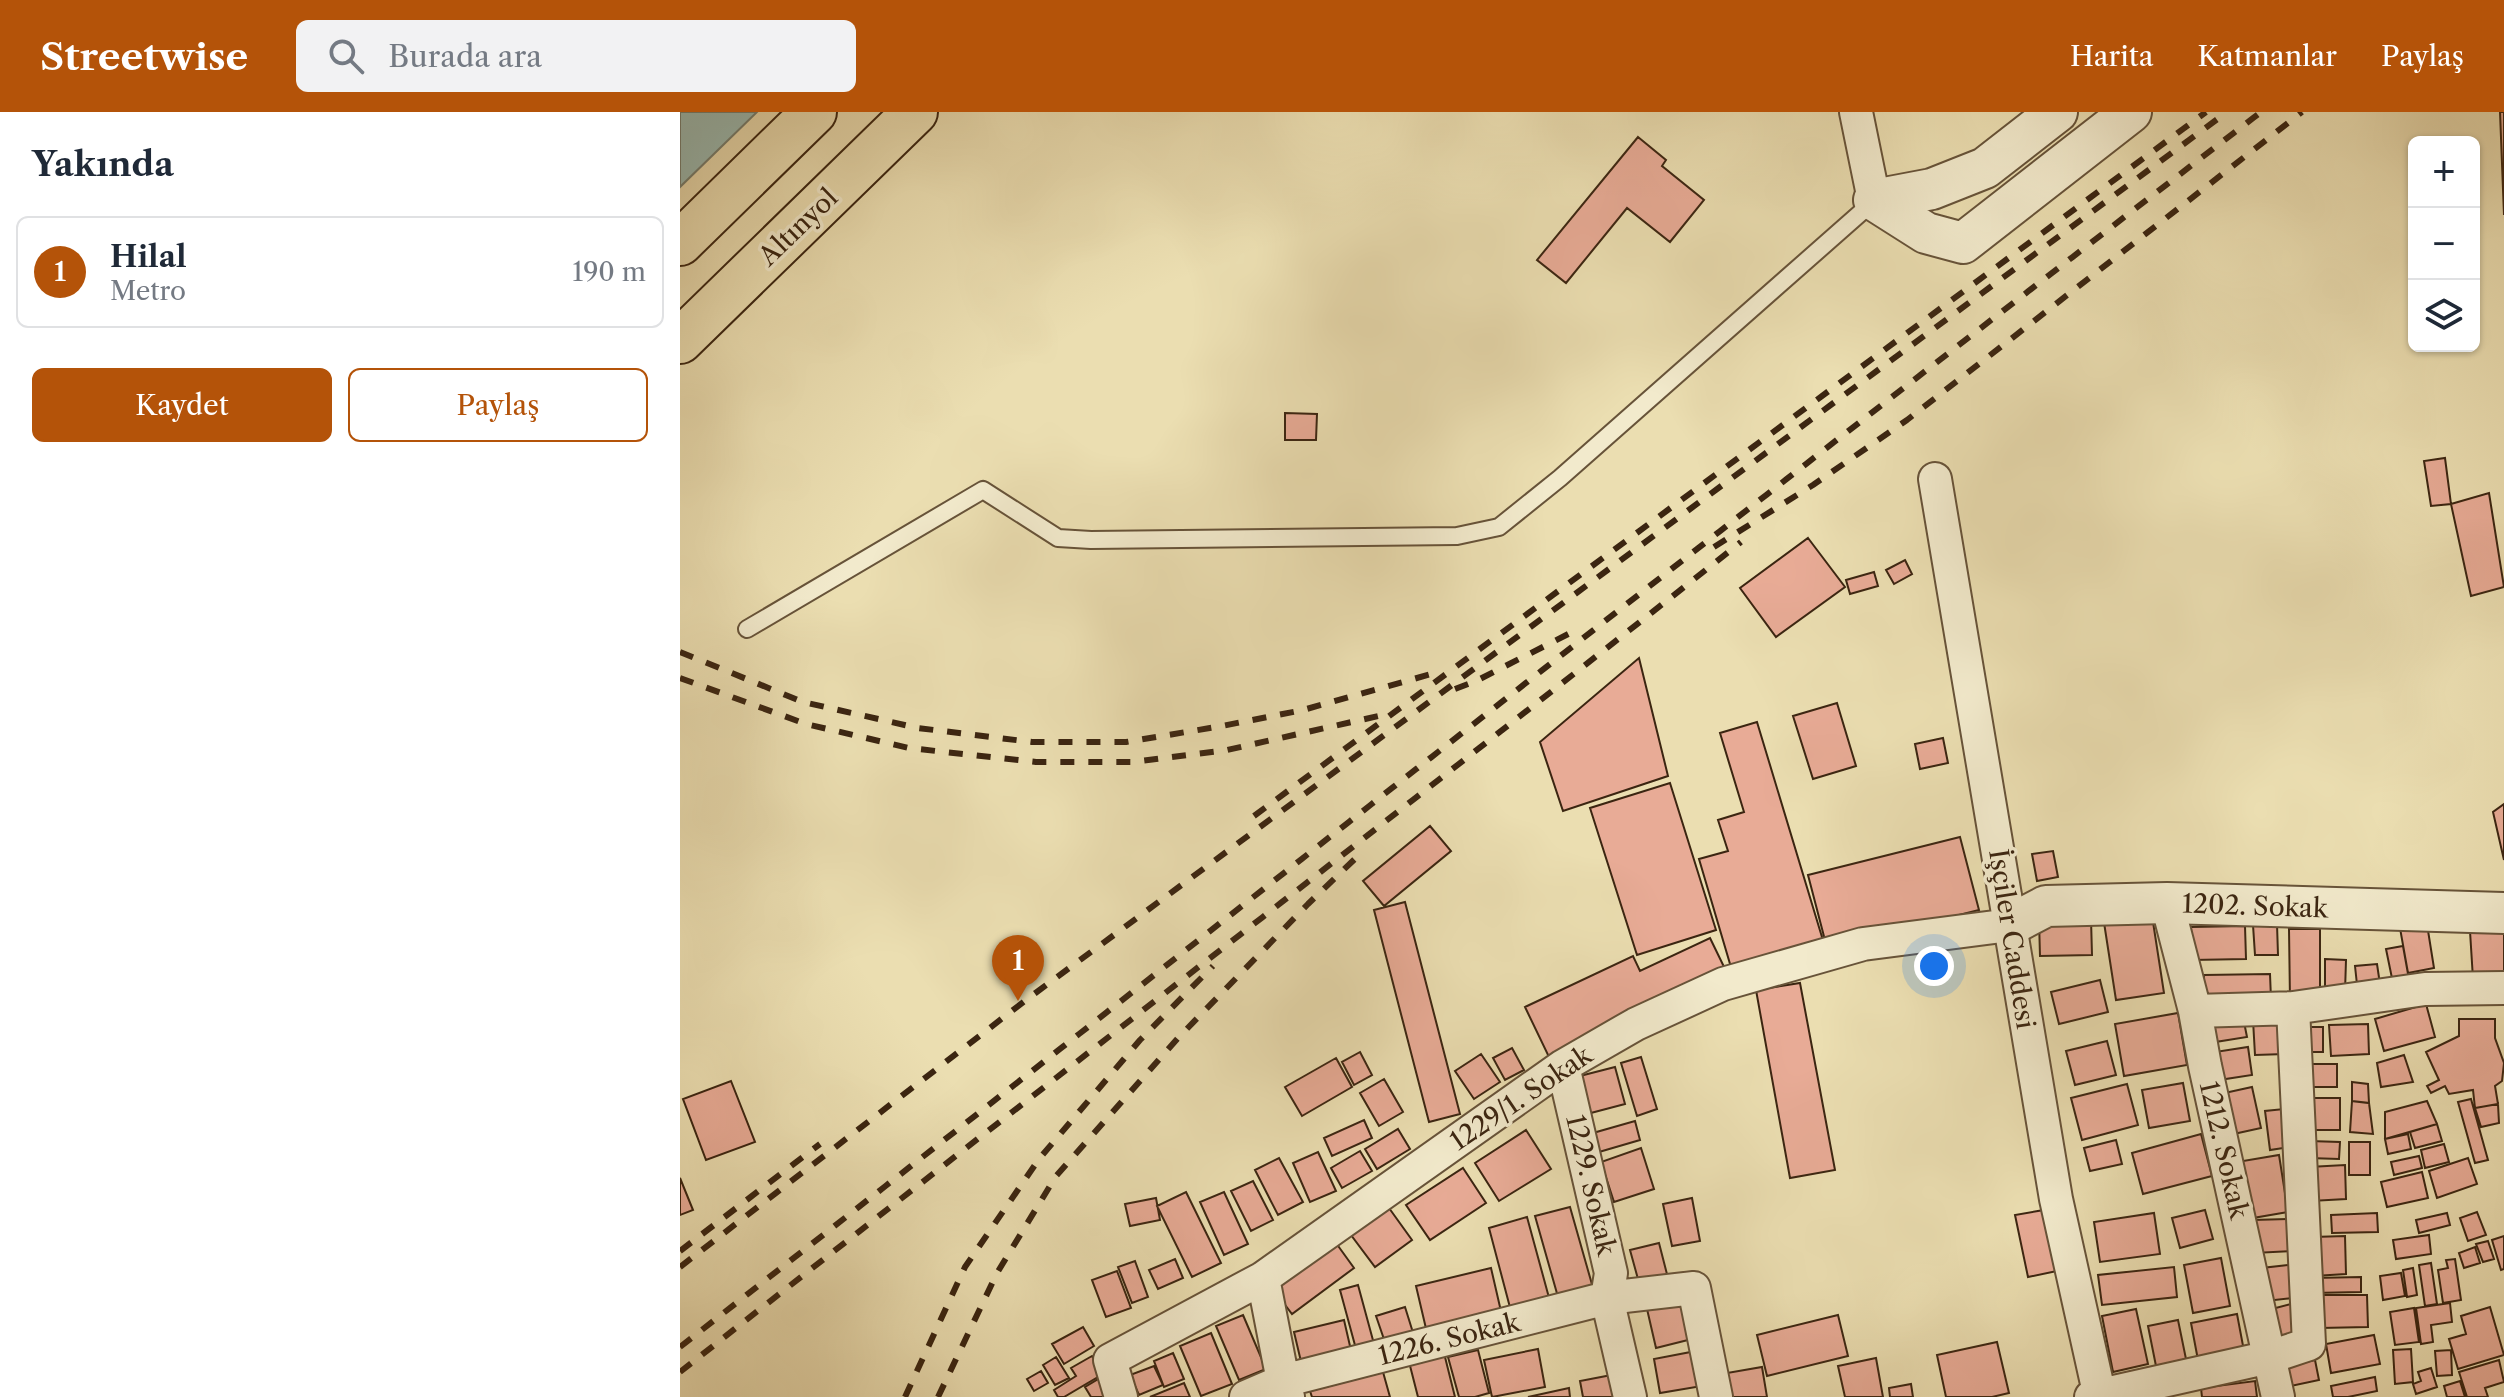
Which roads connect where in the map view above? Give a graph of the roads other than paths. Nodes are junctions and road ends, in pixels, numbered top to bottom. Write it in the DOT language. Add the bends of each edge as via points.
graph roads {
  1 [pos="814,112"];
  2 [pos="915,112"];
  3 [pos="1856,112"];
  4 [pos="2057,112"];
  5 [pos="2131,112"];
  6 [pos="1874,200"];
  7 [pos="680,243"];
  8 [pos="680,341"];
  9 [pos="1935,479"];
  10 [pos="747,629"];
  11 [pos="2167,903"];
  12 [pos="2504,913"];
  13 [pos="2010,925"];
  14 [pos="2504,988"];
  15 [pos="2293,1008"];
  16 [pos="2195,1011"];
  17 [pos="1563,1066"];
  18 [pos="1263,1278"];
  19 [pos="1607,1298"];
  20 [pos="2270,1357"];
  21 [pos="1286,1389"];
  22 [pos="2097,1396"];
  23 [pos="1121,1397"];
  24 [pos="1246,1397"];
  25 [pos="1630,1397"];
  26 [pos="1716,1397"];
  27 [pos="2278,1397"];
  1 -- 7 [label="highway"];
  2 -- 8 [label="highway, Altınyol"];
  3 -- 6 [label="street"];
  4 -- 6 [label="street" via="1985,168 1932,189"];
  5 -- 6 [label="street" via="1963,243 1926,233"];
  6 -- 10 [label="lane" via="1499,527 1457,536 1058,538 983,490"];
  9 -- 13 [label="street, İşçiler Caddesi"];
  11 -- 12 [label="street, 1202. Sokak"];
  11 -- 13 [label="street, 1202. Sokak" via="2046,906"];
  11 -- 16 [label="street, 1212. Sokak"];
  13 -- 17 [label="street, 1229/1. Sokak" via="1863,944 1723,984 1636,1024"];
  13 -- 22 [label="street, İşçiler Caddesi" via="2056,1199"];
  14 -- 15 [label="street" via="2425,989"];
  15 -- 16 [label="street"];
  15 -- 20 [label="street" via="2309,1344"];
  16 -- 20 [label="street, 1212. Sokak"];
  17 -- 18 [label="street, 1229/1. Sokak"];
  17 -- 19 [label="street, 1229. Sokak" via="1611,1273"];
  18 -- 21 [label="street"];
  18 -- 23 [label="street, 1229/1. Sokak" via="1110,1360"];
  19 -- 21 [label="street, 1226. Sokak"];
  19 -- 25 [label="street, 1229. Sokak"];
  19 -- 26 [label="street, 1226. Sokak" via="1694,1288"];
  20 -- 22 [label="street"];
  20 -- 27 [label="street, 1212. Sokak"];
  21 -- 24 [label="street, 1226. Sokak"];
}
